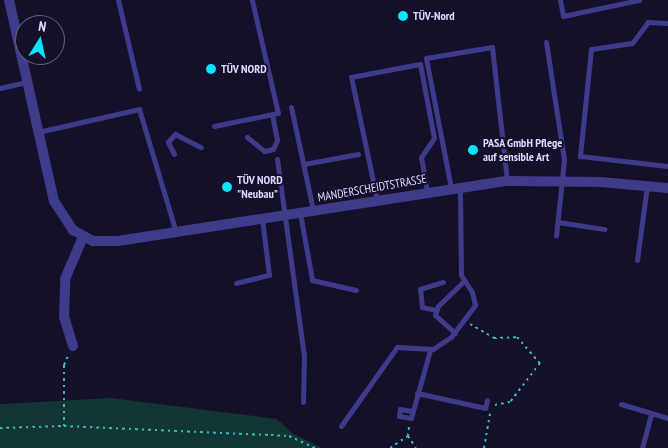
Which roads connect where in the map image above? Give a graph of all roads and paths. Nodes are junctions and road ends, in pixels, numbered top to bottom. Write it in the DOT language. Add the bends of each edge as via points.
graph roads {
  1 [pos="9,0"];
  2 [pos="118,0"];
  3 [pos="252,0"];
  4 [pos="560,0"];
  5 [pos="639,0"];
  6 [pos="668,23"];
  7 [pos="546,42"];
  8 [pos="27,82"];
  9 [pos="0,88"];
  10 [pos="139,89"];
  11 [pos="291,107"];
  12 [pos="272,114"];
  13 [pos="214,126"];
  14 [pos="38,132"];
  15 [pos="247,137"];
  16 [pos="201,147"];
  17 [pos="174,154"];
  18 [pos="358,154"];
  19 [pos="277,159"];
  20 [pos="304,164"];
  21 [pos="668,166"];
  22 [pos="563,180"];
  23 [pos="506,181"];
  24 [pos="647,185"];
  25 [pos="455,187"];
  26 [pos="668,188"];
  27 [pos="427,191"];
  28 [pos="377,200"];
  29 [pos="313,210"];
  30 [pos="300,213"];
  31 [pos="286,215"];
  32 [pos="262,219"];
  33 [pos="558,222"];
  34 [pos="604,229"];
  35 [pos="176,232"];
  36 [pos="556,236"];
  37 [pos="83,237"];
  38 [pos="637,260"];
  39 [pos="464,281"];
  40 [pos="443,282"];
  41 [pos="236,284"];
  42 [pos="356,290"];
  43 [pos="436,310"];
  44 [pos="465,320"];
  45 [pos="455,333"];
  46 [pos="73,346"];
  47 [pos="430,350"];
  48 [pos="417,393"];
  49 [pos="487,400"];
  50 [pos="303,402"];
  51 [pos="621,404"];
  52 [pos="412,411"];
  53 [pos="651,415"];
  54 [pos="668,418"];
  55 [pos="64,426"];
  56 [pos="341,426"];
  57 [pos="0,428"];
  58 [pos="315,448"];
  59 [pos="390,448"];
  60 [pos="416,448"];
  61 [pos="484,448"];
  62 [pos="642,448"];
  1 -- 8 [label="street"];
  2 -- 10 [label="lane"];
  3 -- 12 [label="lane" via="278,113"];
  4 -- 5 [label="lane" via="563,16"];
  6 -- 21 [label="lane" via="648,22 632,43 591,49 580,156"];
  7 -- 22 [label="lane" via="564,160"];
  8 -- 9 [label="lane"];
  8 -- 14 [label="street"];
  11 -- 20 [label="lane"];
  12 -- 13 [label="lane"];
  12 -- 15 [label="lane" via="275,147 267,152"];
  14 -- 35 [label="lane" via="139,109"];
  14 -- 37 [label="street" via="54,201 65,222"];
  16 -- 17 [label="lane" via="188,137 172,136 168,145"];
  18 -- 20 [label="lane"];
  19 -- 31 [label="lane"];
  20 -- 29 [label="lane"];
  22 -- 23 [label="street, MANDERSCHEIDTSTRASSE"];
  22 -- 24 [label="street, MANDERSCHEIDTSTRASSE"];
  22 -- 33 [label="lane"];
  23 -- 25 [label="street, MANDERSCHEIDTSTRASSE"];
  23 -- 25 [label="lane" via="506,146 492,47 426,58"];
  24 -- 26 [label="street, MANDERSCHEIDTSTRASSE"];
  24 -- 38 [label="lane"];
  25 -- 27 [label="street, MANDERSCHEIDTSTRASSE"];
  25 -- 39 [label="lane"];
  27 -- 28 [label="street, MANDERSCHEIDTSTRASSE"];
  27 -- 28 [label="lane" via="420,157 434,138 420,64 351,77"];
  28 -- 29 [label="street, MANDERSCHEIDTSTRASSE"];
  29 -- 30 [label="street, MANDERSCHEIDTSTRASSE"];
  30 -- 31 [label="street, MANDERSCHEIDTSTRASSE"];
  30 -- 42 [label="lane" via="312,280"];
  31 -- 32 [label="street, MANDERSCHEIDTSTRASSE"];
  31 -- 50 [label="lane" via="304,355"];
  32 -- 35 [label="street, MANDERSCHEIDTSTRASSE"];
  32 -- 41 [label="lane" via="269,275"];
  33 -- 34 [label="lane"];
  33 -- 36 [label="lane"];
  35 -- 37 [label="street, MANDERSCHEIDTSTRASSE" via="105,242"];
  37 -- 46 [label="street" via="65,279 64,317"];
  39 -- 43 [label="lane"];
  39 -- 44 [label="lane" via="476,302"];
  40 -- 43 [label="lane" via="420,289 422,307"];
  43 -- 45 [label="lane" via="435,315"];
  44 -- 45 [label="lane"];
  44 -- 61 [label="path" via="494,338 517,336 540,363 510,402 492,406"];
  45 -- 47 [label="lane"];
  46 -- 55 [label="path" via="64,365"];
  47 -- 48 [label="lane"];
  47 -- 56 [label="lane" via="398,346"];
  48 -- 49 [label="lane" via="485,408"];
  48 -- 52 [label="lane"];
  51 -- 53 [label="lane"];
  53 -- 54 [label="lane"];
  53 -- 62 [label="lane"];
  55 -- 57 [label="path"];
  55 -- 58 [label="path" via="289,436"];
  59 -- 60 [label="path" via="408,436"];
}
